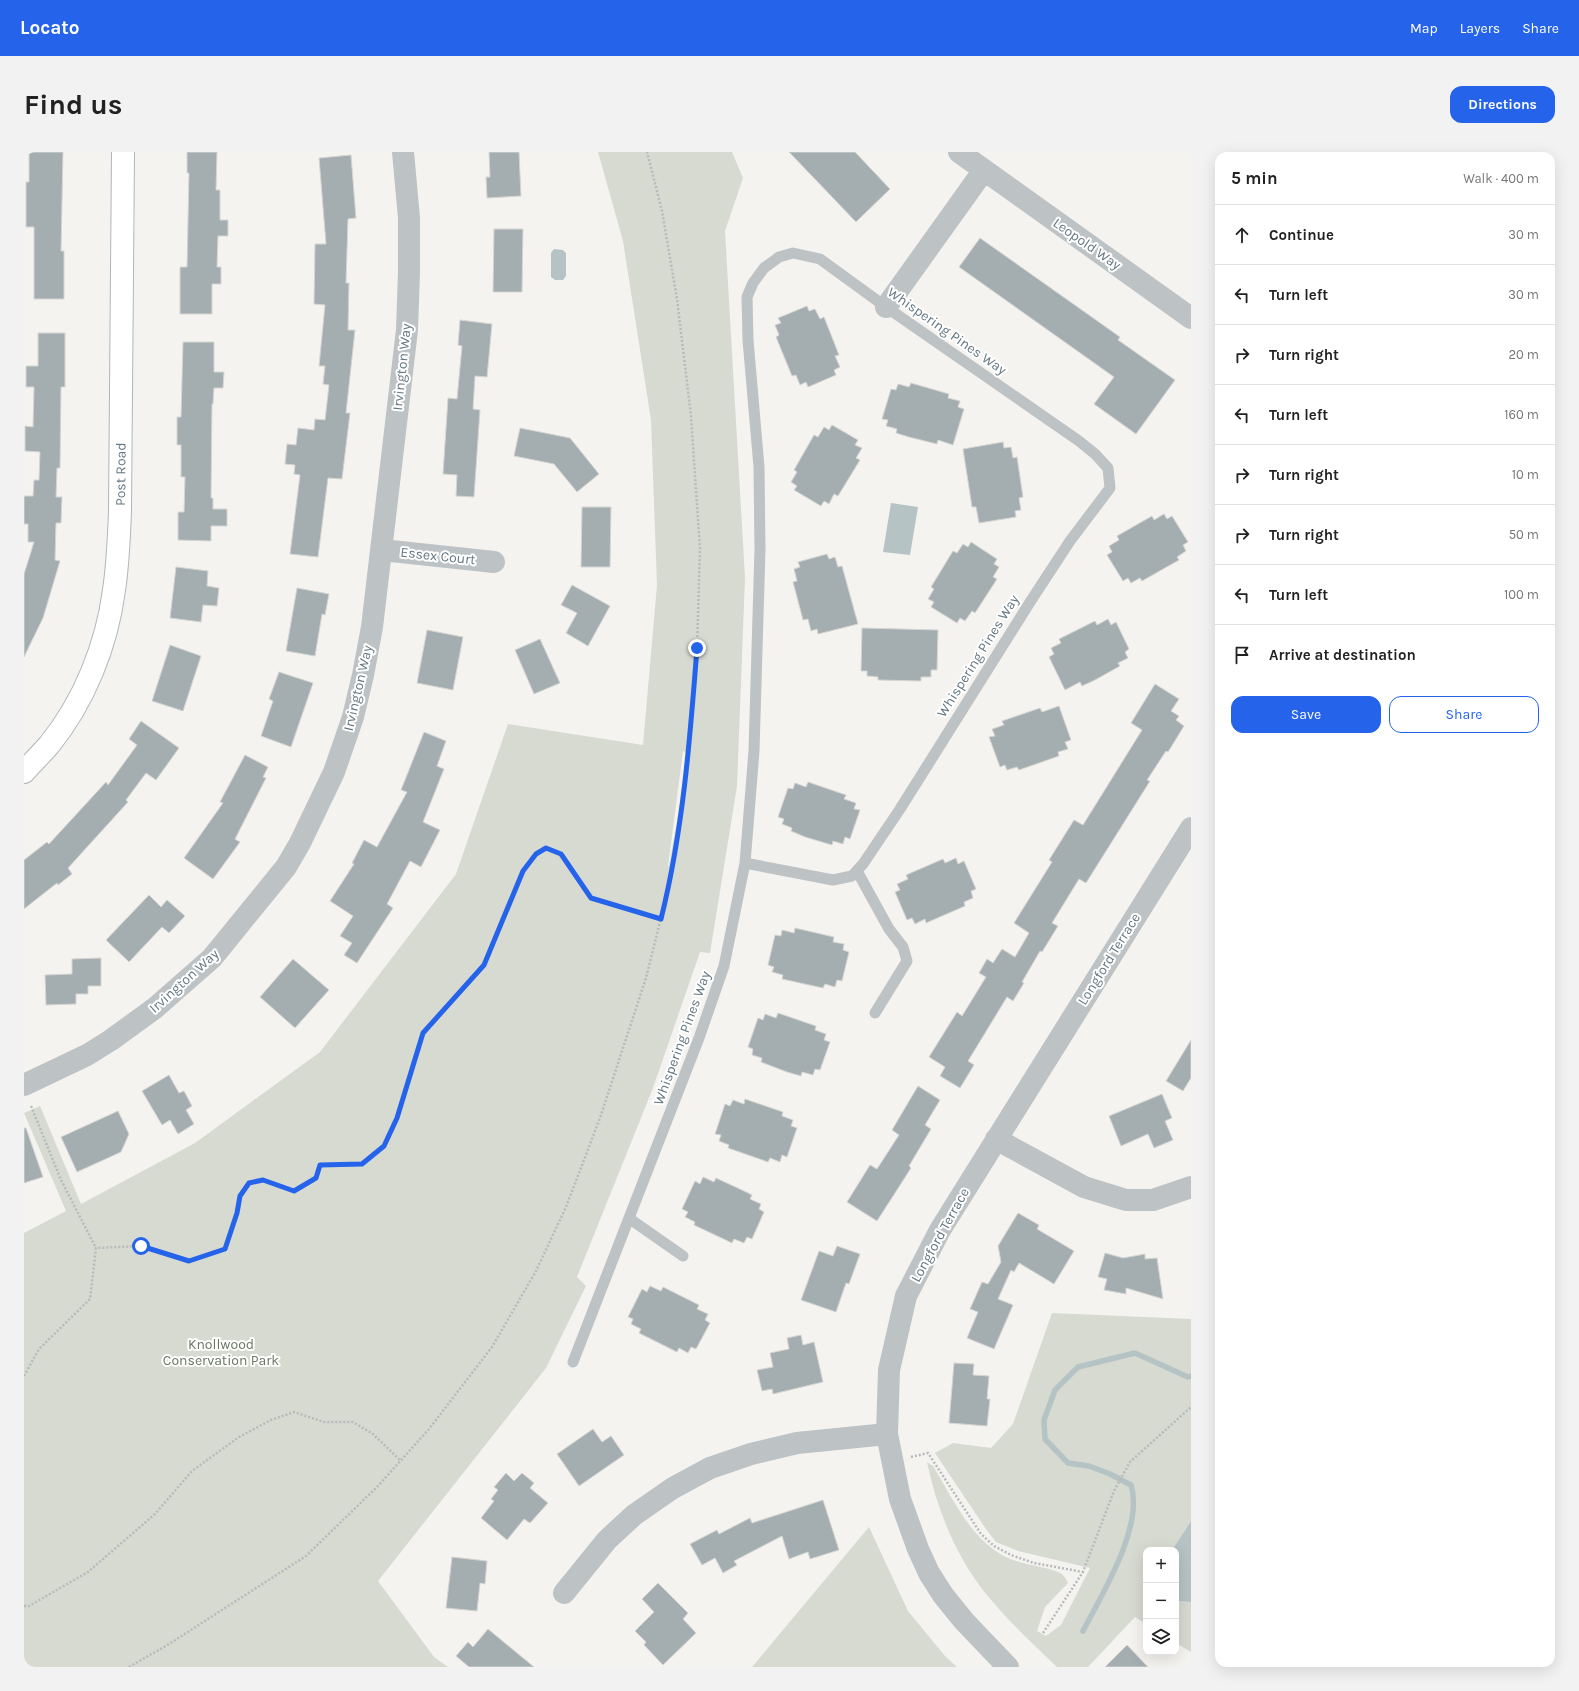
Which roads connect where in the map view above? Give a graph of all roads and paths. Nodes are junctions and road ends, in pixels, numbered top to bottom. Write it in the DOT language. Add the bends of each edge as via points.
graph roads {
  1 [pos="123,152"];
  2 [pos="403,152"];
  3 [pos="647,152"];
  4 [pos="959,152"];
  5 [pos="984,170"];
  6 [pos="886,307"];
  7 [pos="1191,318"];
  8 [pos="382,550"];
  9 [pos="494,562"];
  10 [pos="24,772"];
  11 [pos="1191,828"];
  12 [pos="745,862"];
  13 [pos="857,871"];
  14 [pos="661,919"];
  15 [pos="875,1013"];
  16 [pos="24,1085"];
  17 [pos="31,1106"];
  18 [pos="996,1139"];
  19 [pos="1191,1187"];
  20 [pos="630,1219"];
  21 [pos="96,1248"];
  22 [pos="683,1256"];
  23 [pos="573,1362"];
  24 [pos="24,1376"];
  25 [pos="1191,1407"];
  26 [pos="886,1434"];
  27 [pos="401,1461"];
  28 [pos="891,1461"];
  29 [pos="1083,1572"];
  30 [pos="564,1593"];
  31 [pos="24,1606"];
  32 [pos="1043,1633"];
  33 [pos="129,1667"];
  34 [pos="1008,1667"];
  1 -- 10 [label="street, Post Road" via="120,511 114,591 96,662 83,689 69,716 49,745"];
  2 -- 8 [label="street, Irvington Way" via="409,218 407,330"];
  3 -- 14 [label="path" via="662,211 677,299 691,416 700,549 697,648 689,752 670,882"];
  4 -- 5 [label="street, Leopold Way"];
  5 -- 6 [label="street"];
  5 -- 7 [label="street, Leopold Way"];
  6 -- 12 [label="lane, Whispering Pines Way" via="820,259 793,253 779,257 764,268 747,297 748,340 759,466 760,549 754,751"];
  6 -- 13 [label="lane, Whispering Pines Way" via="1079,441 1108,468 1110,488 1040,586 900,809"];
  8 -- 9 [label="street, Essex Court"];
  8 -- 16 [label="street, Irvington Way" via="372,628 353,717 334,772 286,867 212,958 155,1008 87,1055"];
  11 -- 18 [label="street, Longford Terrace"];
  12 -- 13 [label="lane, Whispering Pines Way" via="833,880 852,876"];
  12 -- 20 [label="lane, Whispering Pines Way" via="724,966"];
  13 -- 15 [label="lane" via="889,929 904,947 907,961"];
  14 -- 21 [label="path" via="591,898 561,854 546,848 536,854 523,871 484,965 423,1033 397,1118 384,1146 362,1164 320,1165 316,1178 294,1191 263,1180 249,1183 240,1196 225,1249 189,1261 141,1246"];
  14 -- 27 [label="path" via="646,978 600,1118 566,1207 536,1271 492,1347"];
  17 -- 21 [label="path" via="61,1180"];
  18 -- 19 [label="street" via="1084,1188 1126,1200 1153,1200"];
  18 -- 26 [label="street, Longford Terrace" via="940,1230 906,1296 889,1370"];
  20 -- 22 [label="lane"];
  20 -- 23 [label="lane, Whispering Pines Way"];
  21 -- 24 [label="path" via="90,1299 39,1349"];
  25 -- 29 [label="path" via="1130,1462 1114,1491"];
  26 -- 28 [label="street, Longford Terrace"];
  26 -- 30 [label="street" via="797,1443 751,1454 710,1468 673,1488 634,1515 607,1540"];
  27 -- 31 [label="path" via="373,1434 353,1422 324,1422 294,1412 271,1420 239,1437 192,1471 155,1514 88,1572 29,1606"];
  27 -- 33 [label="path" via="306,1556"];
  28 -- 29 [label="path" via="928,1453 981,1534 994,1546 1034,1563"];
  28 -- 34 [label="street, Longford Terrace" via="900,1499 929,1573 964,1621"];
  29 -- 32 [label="path"];
}
